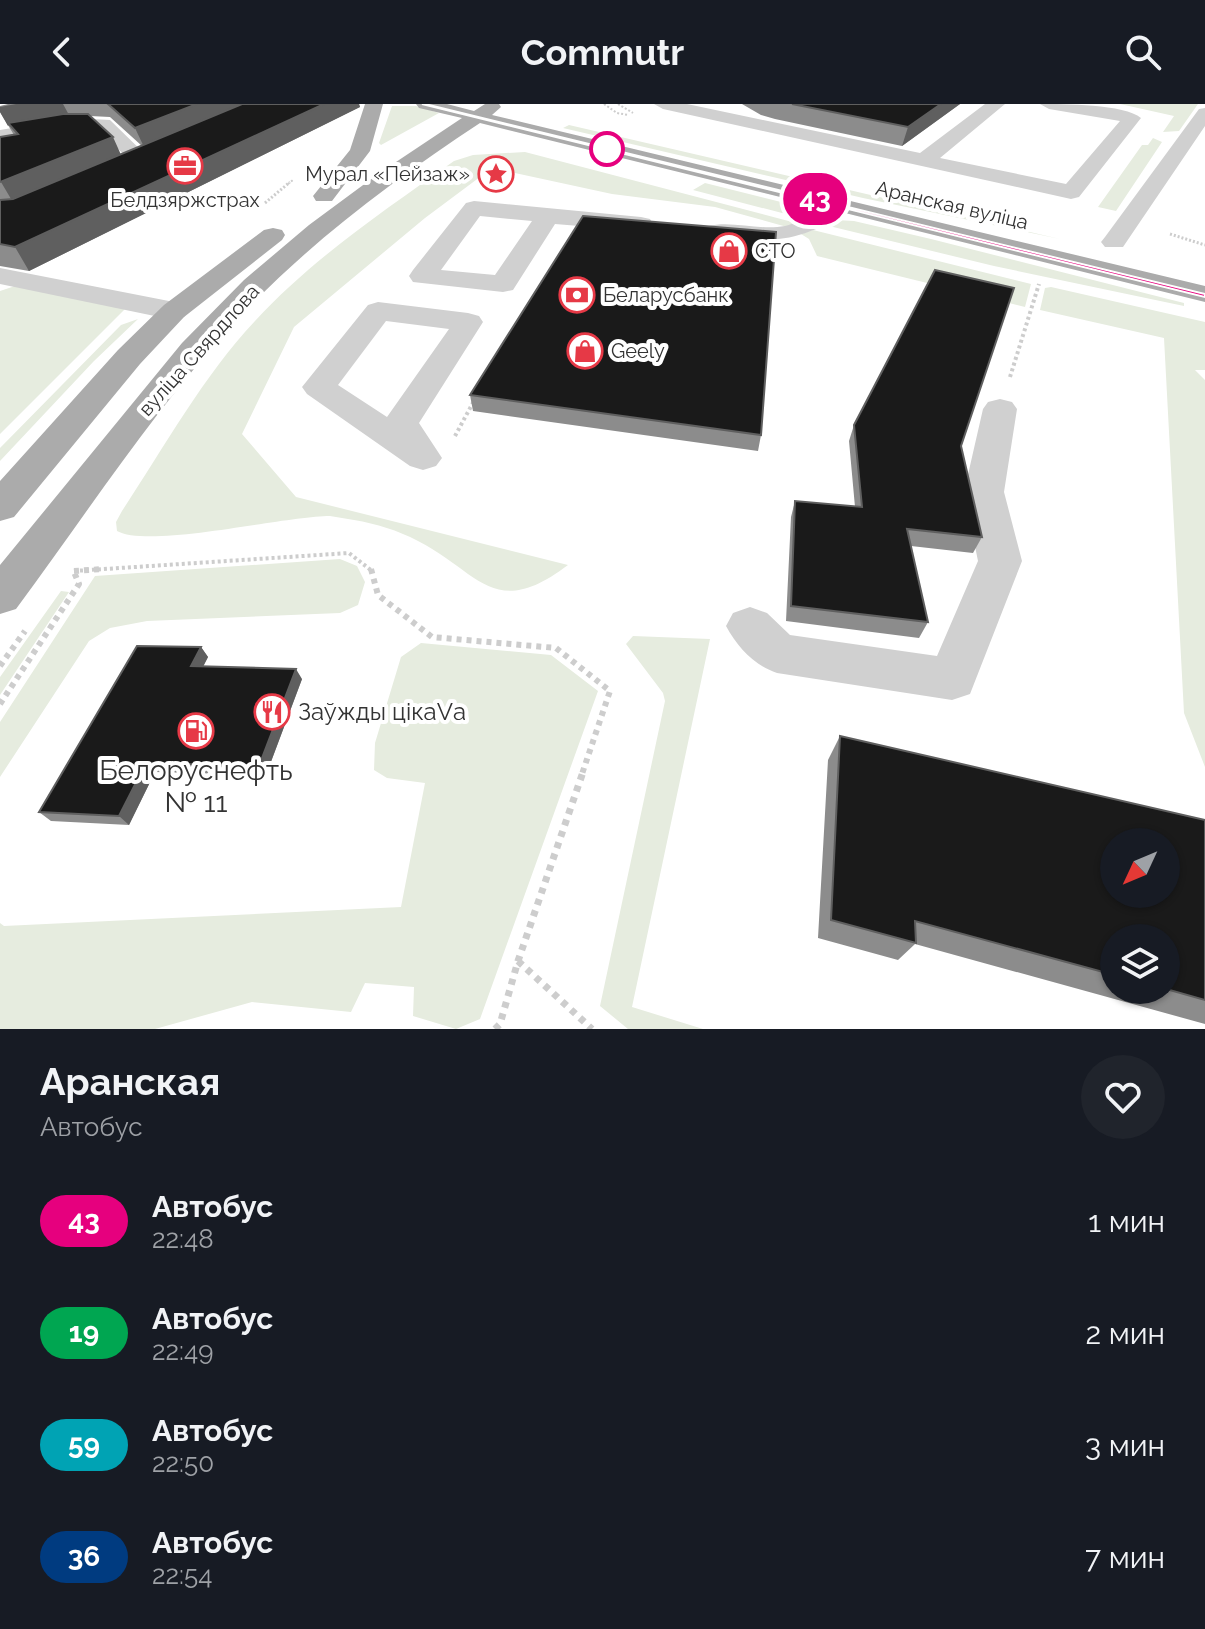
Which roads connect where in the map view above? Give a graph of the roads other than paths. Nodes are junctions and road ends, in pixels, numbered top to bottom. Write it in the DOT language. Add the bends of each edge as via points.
graph roads {
  1 [pos="374,104"];
  2 [pos="425,104"];
  3 [pos="497,104"];
  4 [pos="663,104"];
  5 [pos="996,104"];
  6 [pos="1049,104"];
  7 [pos="467,110"];
  8 [pos="1205,113"];
  9 [pos="1122,129"];
  10 [pos="1144,132"];
  11 [pos="542,133"];
  12 [pos="0,136"];
  13 [pos="413,159"];
  14 [pos="923,161"];
  15 [pos="113,172"];
  16 [pos="324,196"];
  17 [pos="842,205"];
  18 [pos="548,216"];
  19 [pos="660,226"];
  20 [pos="689,228"];
  21 [pos="1107,240"];
  22 [pos="1141,248"];
  23 [pos="1097,267"];
  24 [pos="0,276"];
  25 [pos="1205,294"];
  26 [pos="174,311"];
  27 [pos="1000,409"];
  28 [pos="423,458"];
  29 [pos="0,507"];
  30 [pos="0,597"];
  31 [pos="750,626"];
  1 -- 16 [label="main road" via="360,151"];
  2 -- 7 [label="main road, Аранская вуліца"];
  3 -- 7 [label="main road"];
  4 -- 14 [label="lane"];
  5 -- 14 [label="lane"];
  6 -- 9 [label="lane" via="1132,118"];
  7 -- 11 [label="main road, Аранская вуліца"];
  7 -- 13 [label="main road, вуліца Свярдлова"];
  7 -- 16 [label="main road, вуліца Свярдлова"];
  8 -- 21 [label="lane" via="1177,138"];
  9 -- 10 [label="lane"];
  9 -- 14 [label="lane" via="1071,192"];
  11 -- 13 [label="main road" via="484,138"];
  11 -- 17 [label="main road, Аранская вуліца"];
  12 -- 15 [label="lane" via="103,124 148,157"];
  13 -- 30 [label="main road, вуліца Свярдлова" via="354,200 225,315 167,379"];
  16 -- 26 [label="main road, вуліца Свярдлова"];
  17 -- 20 [label="lane" via="788,234 746,238"];
  17 -- 23 [label="main road, Аранская вуліца"];
  18 -- 18 [label="lane" via="474,208 423,276 503,284"];
  18 -- 19 [label="lane"];
  21 -- 22 [label="main road"];
  21 -- 23 [label="main road"];
  23 -- 25 [label="main road, Аранская вуліца"];
  24 -- 26 [label="lane"];
  26 -- 29 [label="main road, вуліца Свярдлова"];
  27 -- 31 [label="lane" via="984,492 1000,561 952,679 777,653"];
  28 -- 28 [label="lane" via="401,423 468,322 378,311 319,387"];
}
